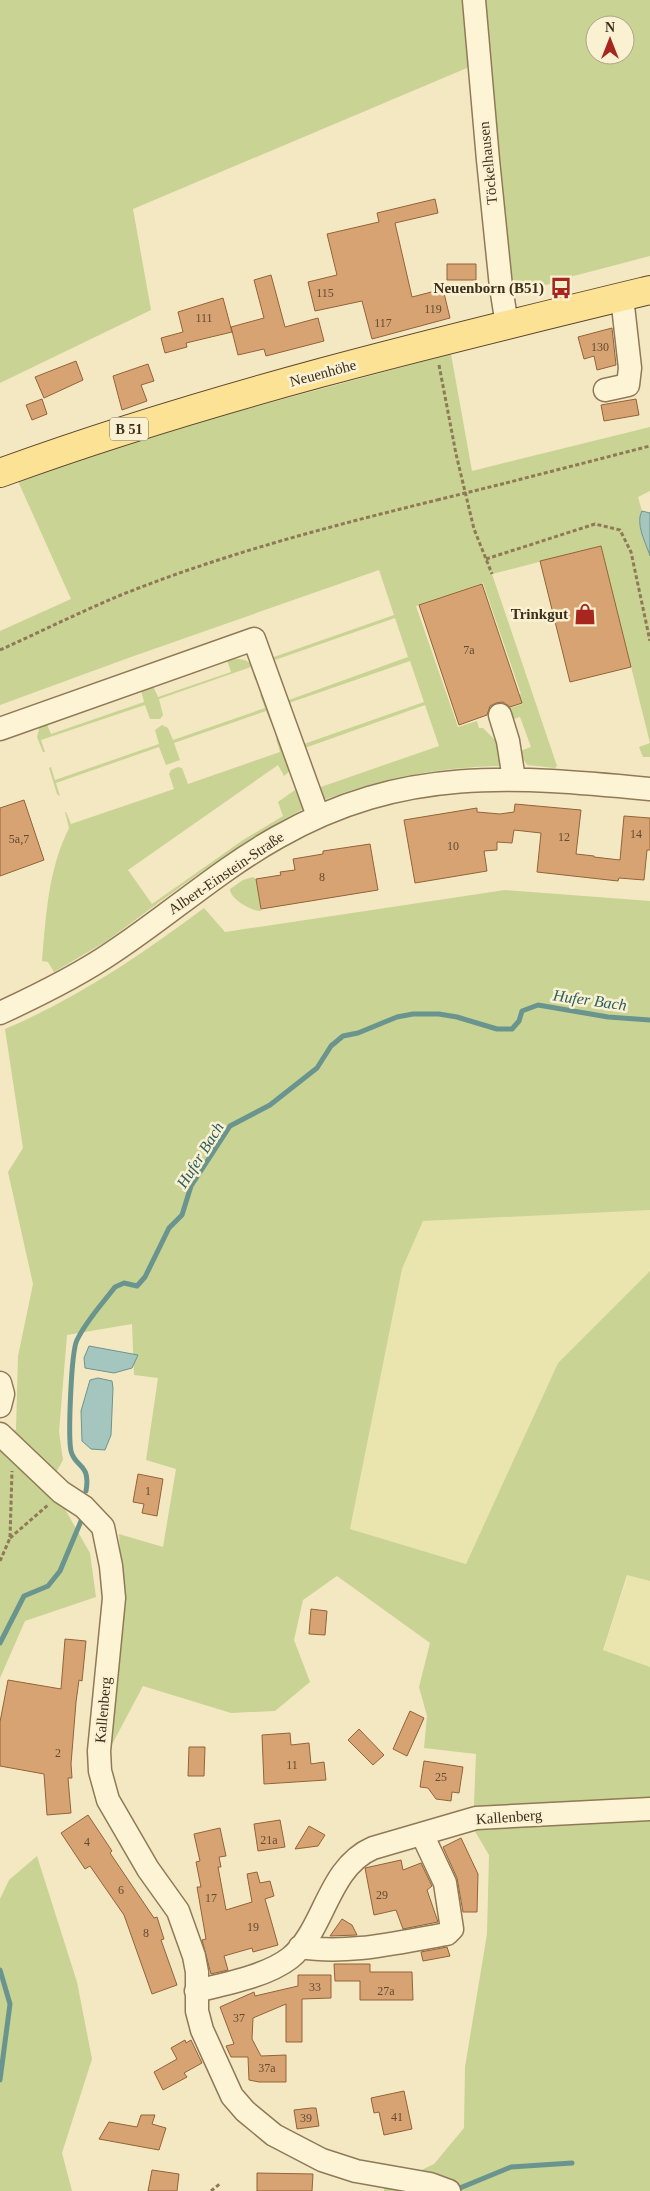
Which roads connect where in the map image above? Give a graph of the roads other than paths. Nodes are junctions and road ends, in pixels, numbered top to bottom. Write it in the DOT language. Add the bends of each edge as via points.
graph roads {
  1 [pos="474,0"];
  2 [pos="650,290"];
  3 [pos="622,297"];
  4 [pos="507,325"];
  5 [pos="605,390"];
  6 [pos="0,473"];
  7 [pos="500,715"];
  8 [pos="0,729"];
  9 [pos="514,779"];
  10 [pos="650,789"];
  11 [pos="318,816"];
  12 [pos="0,1013"];
  13 [pos="0,1383"];
  14 [pos="0,1406"];
  15 [pos="6,1440"];
  16 [pos="650,1809"];
  17 [pos="422,1834"];
  18 [pos="300,1948"];
  19 [pos="196,1991"];
  20 [pos="439,2187"];
  1 -- 4 [label="street, Töckelhausen"];
  2 -- 3 [label="main road, Neuenhöhe / B 51"];
  3 -- 4 [label="main road, Neuenhöhe / B 51"];
  3 -- 5 [label="street" via="630,368 628,385"];
  4 -- 6 [label="main road, Neuenhöhe / B 51" via="230,398"];
  7 -- 9 [label="street"];
  8 -- 11 [label="street" via="254,638"];
  9 -- 10 [label="street, Albert-Einstein-Straße"];
  9 -- 11 [label="street, Albert-Einstein-Straße" via="468,780 411,788 362,800"];
  11 -- 12 [label="street, Albert-Einstein-Straße" via="240,861 95,964"];
  13 -- 14 [label="street" via="3,1394"];
  15 -- 19 [label="street, Kallenberg" via="61,1492 84,1506 103,1527 114,1598 99,1752 100,1771 108,1800 148,1869 178,1911 194,1956"];
  16 -- 17 [label="street, Kallenberg" via="476,1818"];
  17 -- 18 [label="street, Kallenberg" via="363,1852 345,1869"];
  17 -- 18 [label="street" via="445,1883 452,1929 447,1934 368,1947"];
  18 -- 19 [label="street, Kallenberg" via="289,1959 253,1976"];
  19 -- 20 [label="street, Kallenberg" via="202,2030 232,2096 274,2135 322,2160 356,2171"];
}
